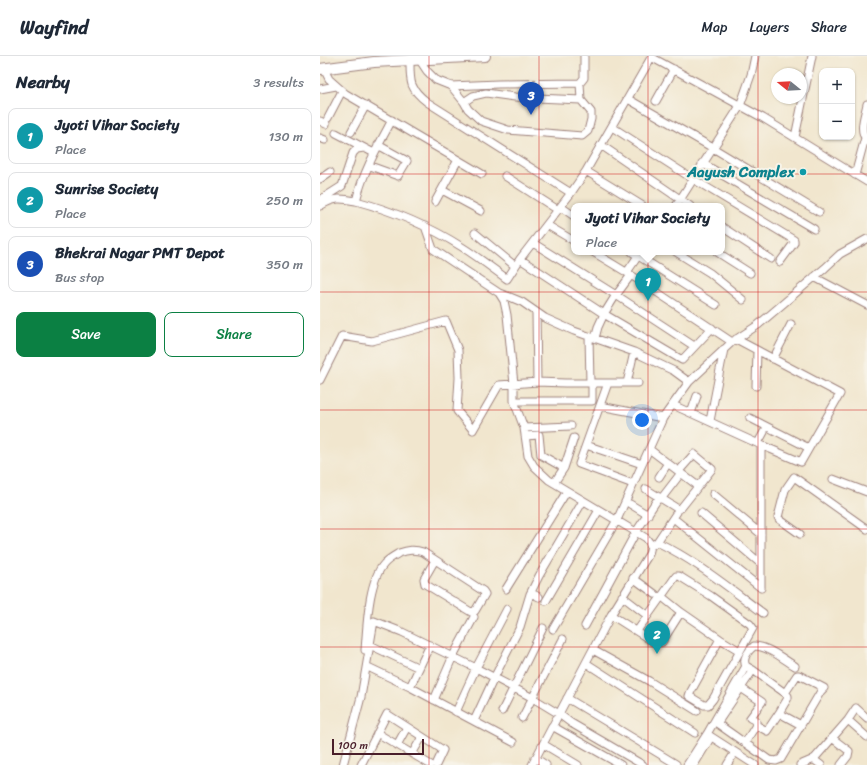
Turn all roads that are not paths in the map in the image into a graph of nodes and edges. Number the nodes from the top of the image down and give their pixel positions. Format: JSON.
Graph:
{"nodes":[{"id":1,"x":485,"y":56,"type":"edge"},
{"id":2,"x":584,"y":56,"type":"edge"},
{"id":3,"x":756,"y":56,"type":"edge"},
{"id":4,"x":812,"y":56,"type":"edge"},
{"id":5,"x":652,"y":57,"type":"edge"},
{"id":6,"x":415,"y":58,"type":"edge"},
{"id":7,"x":375,"y":59,"type":"edge"},
{"id":8,"x":322,"y":69,"type":"edge"},
{"id":9,"x":674,"y":69,"type":"junction"},
{"id":10,"x":580,"y":83,"type":"junction"},
{"id":11,"x":451,"y":86,"type":"junction"},
{"id":12,"x":339,"y":88,"type":"junction"},
{"id":13,"x":320,"y":89,"type":"edge"},
{"id":14,"x":628,"y":99,"type":"junction"},
{"id":15,"x":581,"y":100,"type":"junction"},
{"id":16,"x":656,"y":101,"type":"dead end"},
{"id":17,"x":464,"y":102,"type":"junction"},
{"id":18,"x":867,"y":104,"type":"edge"},
{"id":19,"x":366,"y":105,"type":"junction"},
{"id":20,"x":740,"y":106,"type":"junction"},
{"id":21,"x":392,"y":120,"type":"junction"},
{"id":22,"x":325,"y":121,"type":"edge"},
{"id":23,"x":612,"y":127,"type":"junction"},
{"id":24,"x":351,"y":132,"type":"dead end"},
{"id":25,"x":336,"y":133,"type":"dead end"},
{"id":26,"x":795,"y":137,"type":"junction"},
{"id":27,"x":866,"y":139,"type":"edge"},
{"id":28,"x":378,"y":145,"type":"junction"},
{"id":29,"x":601,"y":145,"type":"junction"},
{"id":30,"x":364,"y":148,"type":"junction"},
{"id":31,"x":713,"y":148,"type":"junction"},
{"id":32,"x":374,"y":153,"type":"junction"},
{"id":33,"x":458,"y":160,"type":"junction"},
{"id":34,"x":702,"y":163,"type":"junction"},
{"id":35,"x":373,"y":167,"type":"dead end"},
{"id":36,"x":586,"y":171,"type":"junction"},
{"id":37,"x":330,"y":172,"type":"dead end"},
{"id":38,"x":482,"y":174,"type":"dead end"},
{"id":39,"x":855,"y":175,"type":"junction"},
{"id":40,"x":505,"y":176,"type":"dead end"},
{"id":41,"x":320,"y":179,"type":"edge"},
{"id":42,"x":693,"y":179,"type":"junction"},
{"id":43,"x":867,"y":182,"type":"edge"},
{"id":44,"x":442,"y":190,"type":"junction"},
{"id":45,"x":571,"y":193,"type":"junction"},
{"id":46,"x":680,"y":199,"type":"junction"},
{"id":47,"x":320,"y":200,"type":"edge"},
{"id":48,"x":356,"y":201,"type":"junction"},
{"id":49,"x":435,"y":202,"type":"dead end"},
{"id":50,"x":638,"y":203,"type":"edge"},
{"id":51,"x":678,"y":203,"type":"edge"},
{"id":52,"x":686,"y":203,"type":"edge"},
{"id":53,"x":320,"y":206,"type":"edge"},
{"id":54,"x":559,"y":209,"type":"junction"},
{"id":55,"x":481,"y":211,"type":"dead end"},
{"id":56,"x":819,"y":212,"type":"dead end"},
{"id":57,"x":571,"y":215,"type":"edge"},
{"id":58,"x":547,"y":225,"type":"junction"},
{"id":59,"x":425,"y":226,"type":"junction"},
{"id":60,"x":725,"y":229,"type":"edge"},
{"id":61,"x":814,"y":229,"type":"dead end"},
{"id":62,"x":475,"y":233,"type":"dead end"},
{"id":63,"x":571,"y":239,"type":"edge"},
{"id":64,"x":865,"y":241,"type":"edge"},
{"id":65,"x":533,"y":243,"type":"junction"},
{"id":66,"x":598,"y":255,"type":"edge"},
{"id":67,"x":635,"y":255,"type":"edge"},
{"id":68,"x":637,"y":255,"type":"edge"},
{"id":69,"x":681,"y":255,"type":"edge"},
{"id":70,"x":722,"y":255,"type":"edge"},
{"id":71,"x":520,"y":259,"type":"junction"},
{"id":72,"x":771,"y":260,"type":"dead end"},
{"id":73,"x":780,"y":262,"type":"dead end"},
{"id":74,"x":516,"y":266,"type":"junction"},
{"id":75,"x":629,"y":273,"type":"junction"},
{"id":76,"x":750,"y":273,"type":"dead end"},
{"id":77,"x":814,"y":277,"type":"junction"},
{"id":78,"x":498,"y":293,"type":"junction"},
{"id":79,"x":616,"y":295,"type":"junction"},
{"id":80,"x":743,"y":300,"type":"dead end"},
{"id":81,"x":716,"y":305,"type":"dead end"},
{"id":82,"x":867,"y":305,"type":"edge"},
{"id":83,"x":536,"y":313,"type":"junction"},
{"id":84,"x":604,"y":314,"type":"junction"},
{"id":85,"x":791,"y":324,"type":"dead end"},
{"id":86,"x":712,"y":328,"type":"junction"},
{"id":87,"x":592,"y":337,"type":"junction"},
{"id":88,"x":734,"y":340,"type":"junction"},
{"id":89,"x":694,"y":346,"type":"junction"},
{"id":90,"x":724,"y":349,"type":"junction"},
{"id":91,"x":757,"y":351,"type":"junction"},
{"id":92,"x":634,"y":352,"type":"junction"},
{"id":93,"x":773,"y":359,"type":"junction"},
{"id":94,"x":320,"y":380,"type":"edge"},
{"id":95,"x":537,"y":382,"type":"junction"},
{"id":96,"x":689,"y":382,"type":"junction"},
{"id":97,"x":591,"y":383,"type":"junction"},
{"id":98,"x":608,"y":383,"type":"junction"},
{"id":99,"x":626,"y":383,"type":"junction"},
{"id":100,"x":638,"y":383,"type":"dead end"},
{"id":101,"x":514,"y":384,"type":"junction"},
{"id":102,"x":756,"y":386,"type":"dead end"},
{"id":103,"x":697,"y":396,"type":"dead end"},
{"id":104,"x":514,"y":401,"type":"junction"},
{"id":105,"x":673,"y":405,"type":"junction"},
{"id":106,"x":600,"y":406,"type":"junction"},
{"id":107,"x":691,"y":413,"type":"junction"},
{"id":108,"x":663,"y":418,"type":"junction"},
{"id":109,"x":750,"y":418,"type":"dead end"},
{"id":110,"x":710,"y":421,"type":"junction"},
{"id":111,"x":571,"y":426,"type":"dead end"},
{"id":112,"x":524,"y":428,"type":"junction"},
{"id":113,"x":764,"y":432,"type":"dead end"},
{"id":114,"x":525,"y":436,"type":"junction"},
{"id":115,"x":574,"y":438,"type":"dead end"},
{"id":116,"x":760,"y":444,"type":"junction"},
{"id":117,"x":586,"y":445,"type":"junction"},
{"id":118,"x":809,"y":448,"type":"junction"},
{"id":119,"x":649,"y":449,"type":"junction"},
{"id":120,"x":668,"y":463,"type":"junction"},
{"id":121,"x":642,"y":464,"type":"junction"},
{"id":122,"x":564,"y":468,"type":"junction"},
{"id":123,"x":680,"y":472,"type":"junction"},
{"id":124,"x":659,"y":477,"type":"dead end"},
{"id":125,"x":833,"y":480,"type":"dead end"},
{"id":126,"x":554,"y":483,"type":"junction"},
{"id":127,"x":633,"y":484,"type":"junction"},
{"id":128,"x":698,"y":486,"type":"junction"},
{"id":129,"x":646,"y":489,"type":"dead end"},
{"id":130,"x":567,"y":491,"type":"junction"},
{"id":131,"x":867,"y":492,"type":"edge"},
{"id":132,"x":713,"y":494,"type":"dead end"},
{"id":133,"x":660,"y":498,"type":"junction"},
{"id":134,"x":583,"y":501,"type":"junction"},
{"id":135,"x":630,"y":504,"type":"dead end"},
{"id":136,"x":599,"y":510,"type":"junction"},
{"id":137,"x":677,"y":512,"type":"dead end"},
{"id":138,"x":701,"y":513,"type":"dead end"},
{"id":139,"x":648,"y":515,"type":"junction"},
{"id":140,"x":617,"y":520,"type":"junction"},
{"id":141,"x":677,"y":521,"type":"dead end"},
{"id":142,"x":867,"y":529,"type":"edge"},
{"id":143,"x":636,"y":532,"type":"junction"},
{"id":144,"x":761,"y":534,"type":"junction"},
{"id":145,"x":800,"y":534,"type":"dead end"},
{"id":146,"x":654,"y":544,"type":"junction"},
{"id":147,"x":435,"y":560,"type":"junction"},
{"id":148,"x":760,"y":563,"type":"junction"},
{"id":149,"x":633,"y":578,"type":"junction"},
{"id":150,"x":506,"y":588,"type":"dead end"},
{"id":151,"x":531,"y":593,"type":"junction"},
{"id":152,"x":658,"y":595,"type":"junction"},
{"id":153,"x":622,"y":596,"type":"junction"},
{"id":154,"x":539,"y":597,"type":"dead end"},
{"id":155,"x":546,"y":601,"type":"dead end"},
{"id":156,"x":507,"y":609,"type":"dead end"},
{"id":157,"x":681,"y":612,"type":"junction"},
{"id":158,"x":644,"y":613,"type":"dead end"},
{"id":159,"x":763,"y":613,"type":"dead end"},
{"id":160,"x":611,"y":615,"type":"junction"},
{"id":161,"x":474,"y":618,"type":"dead end"},
{"id":162,"x":585,"y":626,"type":"dead end"},
{"id":163,"x":544,"y":628,"type":"dead end"},
{"id":164,"x":553,"y":629,"type":"dead end"},
{"id":165,"x":637,"y":632,"type":"junction"},
{"id":166,"x":563,"y":639,"type":"dead end"},
{"id":167,"x":720,"y":639,"type":"junction"},
{"id":168,"x":370,"y":645,"type":"junction"},
{"id":169,"x":430,"y":645,"type":"junction"},
{"id":170,"x":593,"y":650,"type":"junction"},
{"id":171,"x":740,"y":652,"type":"junction"},
{"id":172,"x":453,"y":656,"type":"junction"},
{"id":173,"x":586,"y":663,"type":"junction"},
{"id":174,"x":746,"y":666,"type":"junction"},
{"id":175,"x":795,"y":666,"type":"dead end"},
{"id":176,"x":368,"y":667,"type":"junction"},
{"id":177,"x":419,"y":668,"type":"junction"},
{"id":178,"x":476,"y":668,"type":"junction"},
{"id":179,"x":753,"y":670,"type":"junction"},
{"id":180,"x":494,"y":678,"type":"junction"},
{"id":181,"x":410,"y":687,"type":"junction"},
{"id":182,"x":363,"y":688,"type":"junction"},
{"id":183,"x":514,"y":688,"type":"junction"},
{"id":184,"x":741,"y":688,"type":"junction"},
{"id":185,"x":785,"y":694,"type":"junction"},
{"id":186,"x":531,"y":697,"type":"junction"},
{"id":187,"x":567,"y":698,"type":"junction"},
{"id":188,"x":434,"y":700,"type":"junction"},
{"id":189,"x":502,"y":711,"type":"dead end"},
{"id":190,"x":697,"y":711,"type":"dead end"},
{"id":191,"x":456,"y":712,"type":"junction"},
{"id":192,"x":779,"y":713,"type":"junction"},
{"id":193,"x":559,"y":714,"type":"junction"},
{"id":194,"x":522,"y":718,"type":"dead end"},
{"id":195,"x":867,"y":718,"type":"edge"},
{"id":196,"x":848,"y":720,"type":"junction"},
{"id":197,"x":474,"y":721,"type":"junction"},
{"id":198,"x":756,"y":725,"type":"junction"},
{"id":199,"x":801,"y":725,"type":"junction"},
{"id":200,"x":552,"y":726,"type":"junction"},
{"id":201,"x":407,"y":727,"type":"junction"},
{"id":202,"x":377,"y":733,"type":"junction"},
{"id":203,"x":695,"y":733,"type":"dead end"},
{"id":204,"x":709,"y":735,"type":"junction"},
{"id":205,"x":867,"y":736,"type":"edge"},
{"id":206,"x":422,"y":737,"type":"junction"},
{"id":207,"x":832,"y":738,"type":"junction"},
{"id":208,"x":513,"y":742,"type":"dead end"},
{"id":209,"x":745,"y":743,"type":"junction"},
{"id":210,"x":543,"y":744,"type":"junction"},
{"id":211,"x":397,"y":745,"type":"junction"},
{"id":212,"x":735,"y":752,"type":"junction"},
{"id":213,"x":412,"y":754,"type":"junction"},
{"id":214,"x":813,"y":759,"type":"junction"},
{"id":215,"x":533,"y":762,"type":"edge"},
{"id":216,"x":746,"y":763,"type":"edge"},
{"id":217,"x":676,"y":764,"type":"edge"},
{"id":218,"x":343,"y":765,"type":"edge"},
{"id":219,"x":361,"y":765,"type":"edge"},
{"id":220,"x":431,"y":765,"type":"edge"},
{"id":221,"x":436,"y":765,"type":"edge"},
{"id":222,"x":546,"y":765,"type":"edge"},
{"id":223,"x":578,"y":765,"type":"edge"},
{"id":224,"x":622,"y":765,"type":"edge"},
{"id":225,"x":643,"y":765,"type":"edge"},
{"id":226,"x":687,"y":765,"type":"edge"},
{"id":227,"x":694,"y":765,"type":"edge"},
{"id":228,"x":727,"y":765,"type":"edge"},
{"id":229,"x":755,"y":765,"type":"edge"},
{"id":230,"x":800,"y":765,"type":"edge"},
{"id":231,"x":821,"y":765,"type":"edge"},
{"id":232,"x":841,"y":765,"type":"edge"}],
"edges":[{"from":1,"to":6,"type":"highway"},
{"from":2,"to":10,"type":"street"},
{"from":3,"to":20,"type":"street"},
{"from":4,"to":26,"type":"street"},
{"from":5,"to":9,"type":"street"},
{"from":5,"to":14,"type":"street"},
{"from":6,"to":7,"type":"highway"},
{"from":6,"to":11,"type":"street"},
{"from":6,"to":45,"type":"street"},
{"from":7,"to":8,"type":"highway"},
{"from":8,"to":12,"type":"street"},
{"from":9,"to":16,"type":"street"},
{"from":9,"to":20,"type":"street"},
{"from":10,"to":11,"type":"street"},
{"from":10,"to":15,"type":"street"},
{"from":11,"to":17,"type":"street"},
{"from":12,"to":13,"type":"street"},
{"from":12,"to":19,"type":"street"},
{"from":12,"to":22,"type":"street"},
{"from":14,"to":23,"type":"street"},
{"from":14,"to":31,"type":"street"},
{"from":15,"to":17,"type":"street"},
{"from":15,"to":17,"type":"street"},
{"from":18,"to":27,"type":"street"},
{"from":19,"to":21,"type":"street"},
{"from":19,"to":24,"type":"street"},
{"from":20,"to":26,"type":"street"},
{"from":20,"to":31,"type":"street"},
{"from":21,"to":28,"type":"street"},
{"from":21,"to":33,"type":"street"},
{"from":23,"to":29,"type":"street"},
{"from":23,"to":42,"type":"street"},
{"from":25,"to":30,"type":"street"},
{"from":26,"to":39,"type":"street"},
{"from":27,"to":39,"type":"street"},
{"from":28,"to":32,"type":"street"},
{"from":28,"to":35,"type":"street"},
{"from":29,"to":36,"type":"street"},
{"from":29,"to":46,"type":"street"},
{"from":30,"to":32,"type":"street"},
{"from":30,"to":47,"type":"street"},
{"from":31,"to":34,"type":"street"},
{"from":31,"to":56,"type":"street"},
{"from":32,"to":48,"type":"street"},
{"from":33,"to":38,"type":"street"},
{"from":33,"to":44,"type":"street"},
{"from":34,"to":42,"type":"street"},
{"from":34,"to":61,"type":"street"},
{"from":36,"to":45,"type":"street"},
{"from":36,"to":50,"type":"street"},
{"from":37,"to":41,"type":"street"},
{"from":39,"to":43,"type":"street"},
{"from":40,"to":54,"type":"street"},
{"from":42,"to":46,"type":"street"},
{"from":42,"to":73,"type":"street"},
{"from":44,"to":49,"type":"street"},
{"from":44,"to":55,"type":"street"},
{"from":45,"to":54,"type":"street"},
{"from":46,"to":51,"type":"street"},
{"from":46,"to":52,"type":"street"},
{"from":48,"to":53,"type":"street"},
{"from":48,"to":59,"type":"street"},
{"from":54,"to":57,"type":"street"},
{"from":54,"to":58,"type":"street"},
{"from":58,"to":63,"type":"street"},
{"from":58,"to":65,"type":"street"},
{"from":59,"to":74,"type":"street"},
{"from":59,"to":78,"type":"street"},
{"from":60,"to":72,"type":"street"},
{"from":62,"to":74,"type":"street"},
{"from":64,"to":77,"type":"street"},
{"from":65,"to":71,"type":"street"},
{"from":65,"to":79,"type":"street"},
{"from":66,"to":75,"type":"street"},
{"from":67,"to":75,"type":"street"},
{"from":68,"to":81,"type":"street"},
{"from":69,"to":80,"type":"street"},
{"from":70,"to":76,"type":"street"},
{"from":71,"to":74,"type":"street"},
{"from":71,"to":84,"type":"street"},
{"from":75,"to":79,"type":"street"},
{"from":75,"to":86,"type":"street"},
{"from":77,"to":82,"type":"street"},
{"from":77,"to":88,"type":"street"},
{"from":78,"to":83,"type":"street"},
{"from":78,"to":101,"type":"street"},
{"from":79,"to":84,"type":"street"},
{"from":79,"to":89,"type":"street"},
{"from":83,"to":87,"type":"street"},
{"from":83,"to":95,"type":"street"},
{"from":84,"to":87,"type":"street"},
{"from":84,"to":89,"type":"street"},
{"from":85,"to":93,"type":"street"},
{"from":86,"to":88,"type":"street"},
{"from":86,"to":89,"type":"street"},
{"from":87,"to":92,"type":"street"},
{"from":87,"to":97,"type":"street"},
{"from":88,"to":90,"type":"street"},
{"from":88,"to":91,"type":"street"},
{"from":90,"to":96,"type":"street"},
{"from":90,"to":110,"type":"street"},
{"from":91,"to":93,"type":"street"},
{"from":91,"to":102,"type":"street"},
{"from":92,"to":96,"type":"street"},
{"from":92,"to":99,"type":"street"},
{"from":93,"to":118,"type":"street"},
{"from":94,"to":101,"type":"street"},
{"from":95,"to":97,"type":"street"},
{"from":95,"to":101,"type":"street"},
{"from":96,"to":105,"type":"street"},
{"from":97,"to":98,"type":"street"},
{"from":97,"to":104,"type":"street"},
{"from":98,"to":99,"type":"street"},
{"from":98,"to":106,"type":"street"},
{"from":99,"to":100,"type":"street"},
{"from":101,"to":104,"type":"street"},
{"from":103,"to":107,"type":"street"},
{"from":104,"to":112,"type":"street"},
{"from":105,"to":107,"type":"street"},
{"from":105,"to":108,"type":"street"},
{"from":106,"to":108,"type":"street"},
{"from":106,"to":117,"type":"street"},
{"from":107,"to":110,"type":"street"},
{"from":108,"to":119,"type":"street"},
{"from":109,"to":118,"type":"street"},
{"from":110,"to":116,"type":"street"},
{"from":111,"to":112,"type":"street"},
{"from":112,"to":114,"type":"street"},
{"from":113,"to":116,"type":"street"},
{"from":114,"to":122,"type":"street"},
{"from":114,"to":126,"type":"street"},
{"from":115,"to":122,"type":"street"},
{"from":116,"to":118,"type":"street"},
{"from":116,"to":144,"type":"street"},
{"from":117,"to":121,"type":"street"},
{"from":117,"to":127,"type":"street"},
{"from":119,"to":120,"type":"street"},
{"from":119,"to":121,"type":"street"},
{"from":120,"to":123,"type":"street"},
{"from":120,"to":124,"type":"street"},
{"from":121,"to":127,"type":"street"},
{"from":122,"to":126,"type":"street"},
{"from":123,"to":128,"type":"street"},
{"from":123,"to":128,"type":"street"},
{"from":123,"to":133,"type":"street"},
{"from":125,"to":131,"type":"street"},
{"from":126,"to":130,"type":"street"},
{"from":127,"to":140,"type":"street"},
{"from":128,"to":133,"type":"street"},
{"from":129,"to":133,"type":"street"},
{"from":130,"to":134,"type":"street"},
{"from":130,"to":150,"type":"street"},
{"from":132,"to":144,"type":"street"},
{"from":133,"to":139,"type":"street"},
{"from":134,"to":136,"type":"street"},
{"from":134,"to":151,"type":"street"},
{"from":135,"to":139,"type":"street"},
{"from":136,"to":140,"type":"street"},
{"from":136,"to":155,"type":"street"},
{"from":137,"to":146,"type":"street"},
{"from":138,"to":148,"type":"street"},
{"from":139,"to":143,"type":"street"},
{"from":140,"to":143,"type":"street"},
{"from":140,"to":164,"type":"street"},
{"from":141,"to":148,"type":"street"},
{"from":142,"to":145,"type":"street"},
{"from":143,"to":146,"type":"street"},
{"from":143,"to":162,"type":"street"},
{"from":144,"to":148,"type":"street"},
{"from":146,"to":149,"type":"street"},
{"from":146,"to":159,"type":"street"},
{"from":147,"to":147,"type":"street"},
{"from":147,"to":182,"type":"street"},
{"from":149,"to":152,"type":"street"},
{"from":149,"to":153,"type":"street"},
{"from":151,"to":154,"type":"street"},
{"from":151,"to":180,"type":"street"},
{"from":152,"to":157,"type":"street"},
{"from":152,"to":165,"type":"street"},
{"from":152,"to":171,"type":"street"},
{"from":153,"to":158,"type":"street"},
{"from":153,"to":160,"type":"street"},
{"from":156,"to":178,"type":"street"},
{"from":157,"to":165,"type":"street"},
{"from":157,"to":167,"type":"street"},
{"from":160,"to":165,"type":"street"},
{"from":160,"to":170,"type":"street"},
{"from":161,"to":172,"type":"street"},
{"from":163,"to":183,"type":"street"},
{"from":166,"to":186,"type":"street"},
{"from":167,"to":171,"type":"street"},
{"from":167,"to":171,"type":"street"},
{"from":168,"to":169,"type":"street"},
{"from":168,"to":176,"type":"street"},
{"from":168,"to":177,"type":"street"},
{"from":169,"to":172,"type":"street"},
{"from":169,"to":177,"type":"street"},
{"from":170,"to":173,"type":"street"},
{"from":170,"to":190,"type":"street"},
{"from":172,"to":178,"type":"street"},
{"from":172,"to":188,"type":"street"},
{"from":173,"to":187,"type":"street"},
{"from":173,"to":203,"type":"street"},
{"from":174,"to":175,"type":"street"},
{"from":174,"to":179,"type":"street"},
{"from":174,"to":204,"type":"street"},
{"from":176,"to":181,"type":"street"},
{"from":176,"to":182,"type":"street"},
{"from":177,"to":181,"type":"street"},
{"from":178,"to":180,"type":"street"},
{"from":178,"to":191,"type":"street"},
{"from":179,"to":184,"type":"street"},
{"from":179,"to":185,"type":"street"},
{"from":180,"to":183,"type":"street"},
{"from":180,"to":197,"type":"street"},
{"from":181,"to":188,"type":"street"},
{"from":182,"to":218,"type":"street"},
{"from":183,"to":186,"type":"street"},
{"from":183,"to":189,"type":"street"},
{"from":184,"to":198,"type":"street"},
{"from":184,"to":209,"type":"street"},
{"from":185,"to":192,"type":"street"},
{"from":185,"to":199,"type":"street"},
{"from":186,"to":193,"type":"street"},
{"from":186,"to":194,"type":"street"},
{"from":187,"to":193,"type":"street"},
{"from":187,"to":217,"type":"street"},
{"from":188,"to":191,"type":"street"},
{"from":191,"to":197,"type":"street"},
{"from":192,"to":198,"type":"street"},
{"from":192,"to":199,"type":"street"},
{"from":193,"to":200,"type":"street"},
{"from":193,"to":225,"type":"street"},
{"from":195,"to":196,"type":"street"},
{"from":196,"to":205,"type":"street"},
{"from":196,"to":207,"type":"street"},
{"from":197,"to":208,"type":"street"},
{"from":198,"to":209,"type":"street"},
{"from":199,"to":209,"type":"street"},
{"from":200,"to":210,"type":"street"},
{"from":200,"to":224,"type":"street"},
{"from":201,"to":202,"type":"street"},
{"from":201,"to":206,"type":"street"},
{"from":201,"to":211,"type":"street"},
{"from":202,"to":211,"type":"street"},
{"from":202,"to":219,"type":"street"},
{"from":204,"to":212,"type":"street"},
{"from":204,"to":226,"type":"street"},
{"from":204,"to":227,"type":"street"},
{"from":206,"to":213,"type":"street"},
{"from":206,"to":221,"type":"street"},
{"from":207,"to":214,"type":"street"},
{"from":207,"to":232,"type":"street"},
{"from":210,"to":215,"type":"street"},
{"from":210,"to":223,"type":"street"},
{"from":211,"to":213,"type":"street"},
{"from":212,"to":216,"type":"street"},
{"from":212,"to":228,"type":"street"},
{"from":213,"to":220,"type":"street"},
{"from":214,"to":230,"type":"street"},
{"from":214,"to":231,"type":"street"},
{"from":215,"to":222,"type":"street"},
{"from":216,"to":229,"type":"street"}]}
